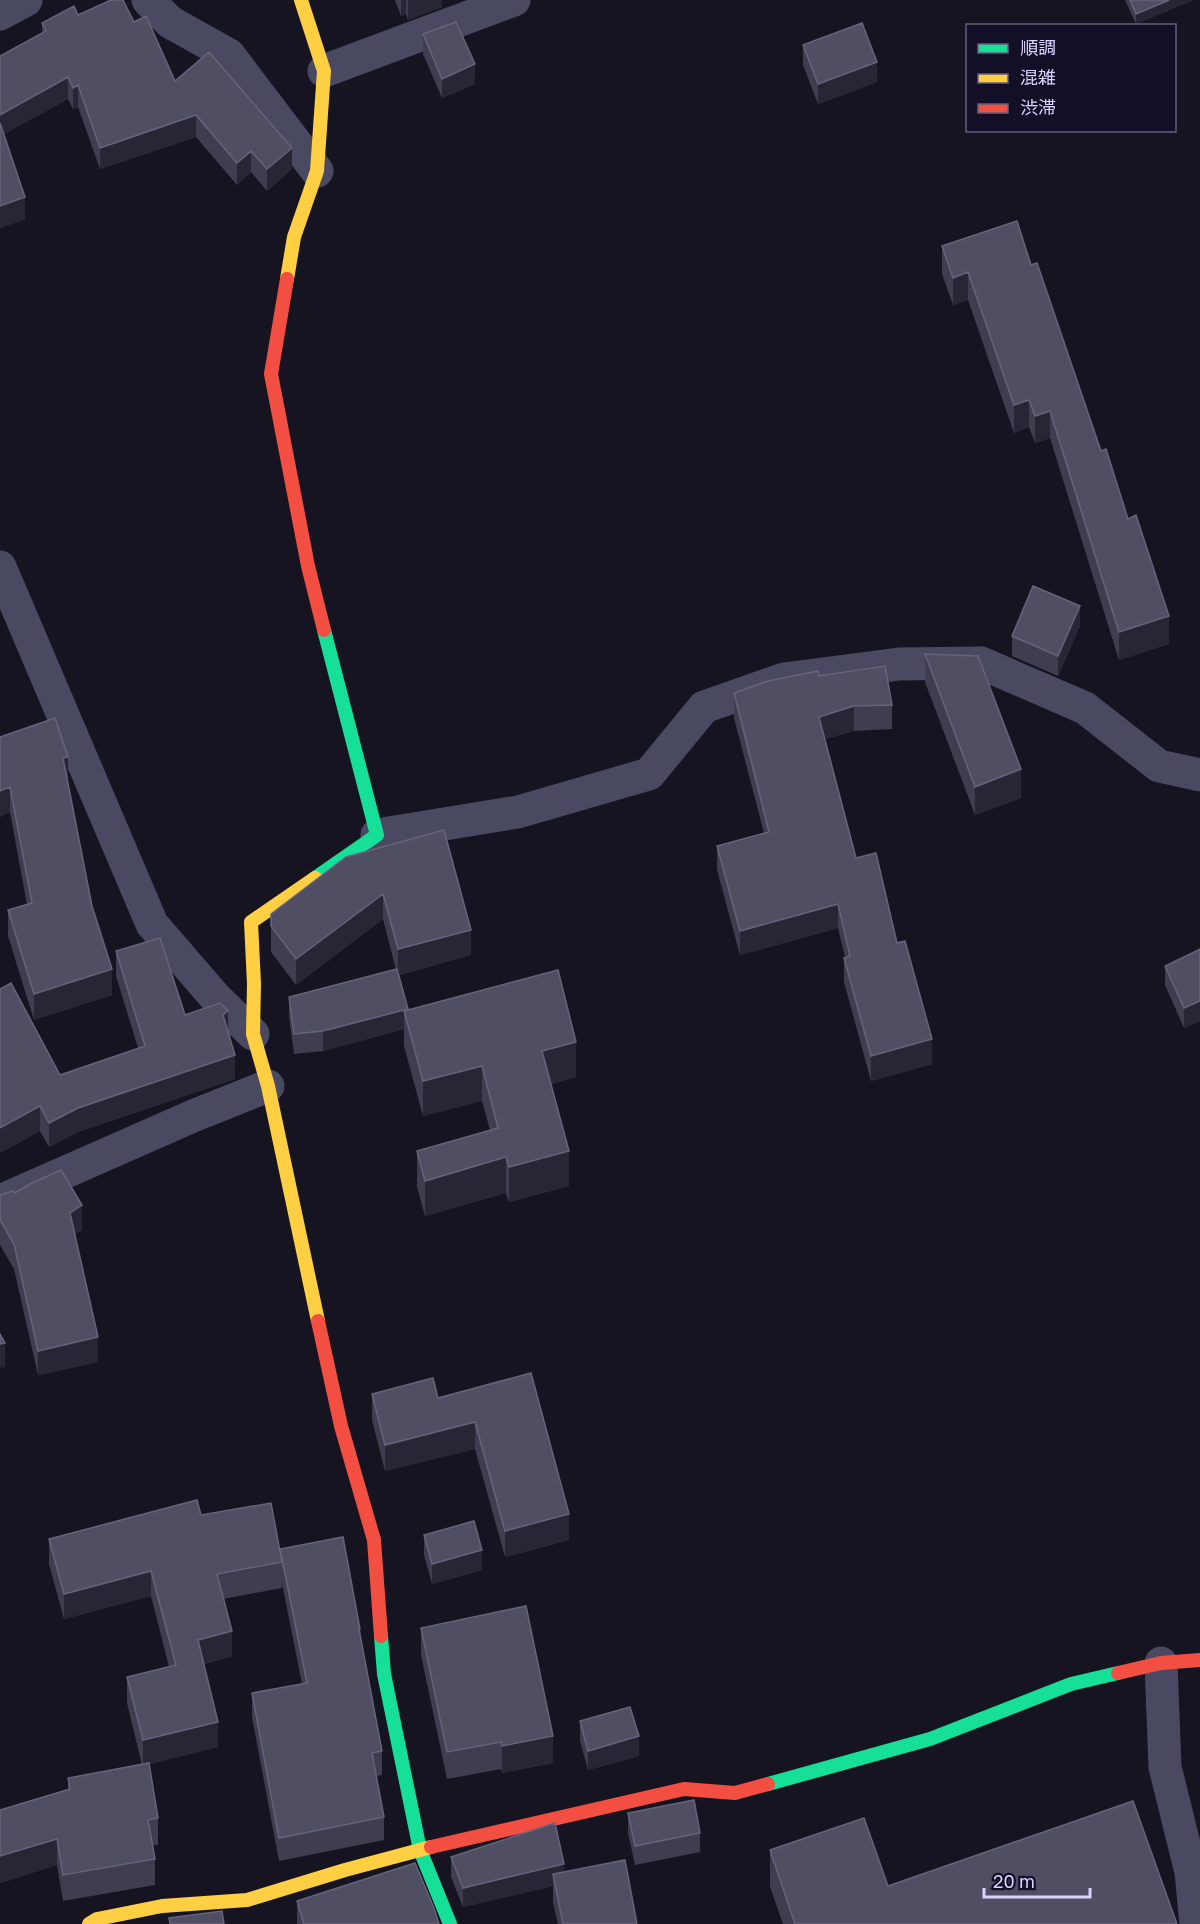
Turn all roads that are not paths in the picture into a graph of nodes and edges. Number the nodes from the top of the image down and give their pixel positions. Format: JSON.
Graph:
{"nodes":[{"id":1,"x":26,"y":0,"type":"edge"},
{"id":2,"x":148,"y":0,"type":"edge"},
{"id":3,"x":301,"y":0,"type":"edge"},
{"id":4,"x":514,"y":0,"type":"edge"},
{"id":5,"x":0,"y":14,"type":"edge"},
{"id":6,"x":324,"y":71,"type":"junction"},
{"id":7,"x":317,"y":171,"type":"junction"},
{"id":8,"x":0,"y":567,"type":"edge"},
{"id":9,"x":1200,"y":775,"type":"edge"},
{"id":10,"x":378,"y":835,"type":"junction"},
{"id":11,"x":253,"y":1034,"type":"junction"},
{"id":12,"x":268,"y":1086,"type":"junction"},
{"id":13,"x":0,"y":1201,"type":"edge"},
{"id":14,"x":1200,"y":1660,"type":"edge"},
{"id":15,"x":1161,"y":1663,"type":"junction"},
{"id":16,"x":420,"y":1850,"type":"junction"},
{"id":17,"x":89,"y":1924,"type":"edge"},
{"id":18,"x":450,"y":1924,"type":"edge"},
{"id":19,"x":1196,"y":1924,"type":"edge"}],
"edges":[{"from":1,"to":5,"type":"street"},
{"from":2,"to":7,"type":"street"},
{"from":3,"to":6,"type":"street"},
{"from":4,"to":6,"type":"street"},
{"from":6,"to":7,"type":"street"},
{"from":7,"to":10,"type":"street"},
{"from":8,"to":11,"type":"street"},
{"from":9,"to":10,"type":"street"},
{"from":10,"to":11,"type":"street"},
{"from":11,"to":12,"type":"street"},
{"from":12,"to":13,"type":"street"},
{"from":12,"to":16,"type":"street"},
{"from":14,"to":15,"type":"street"},
{"from":15,"to":16,"type":"street"},
{"from":15,"to":19,"type":"street"},
{"from":16,"to":17,"type":"street"},
{"from":16,"to":18,"type":"street"}]}
